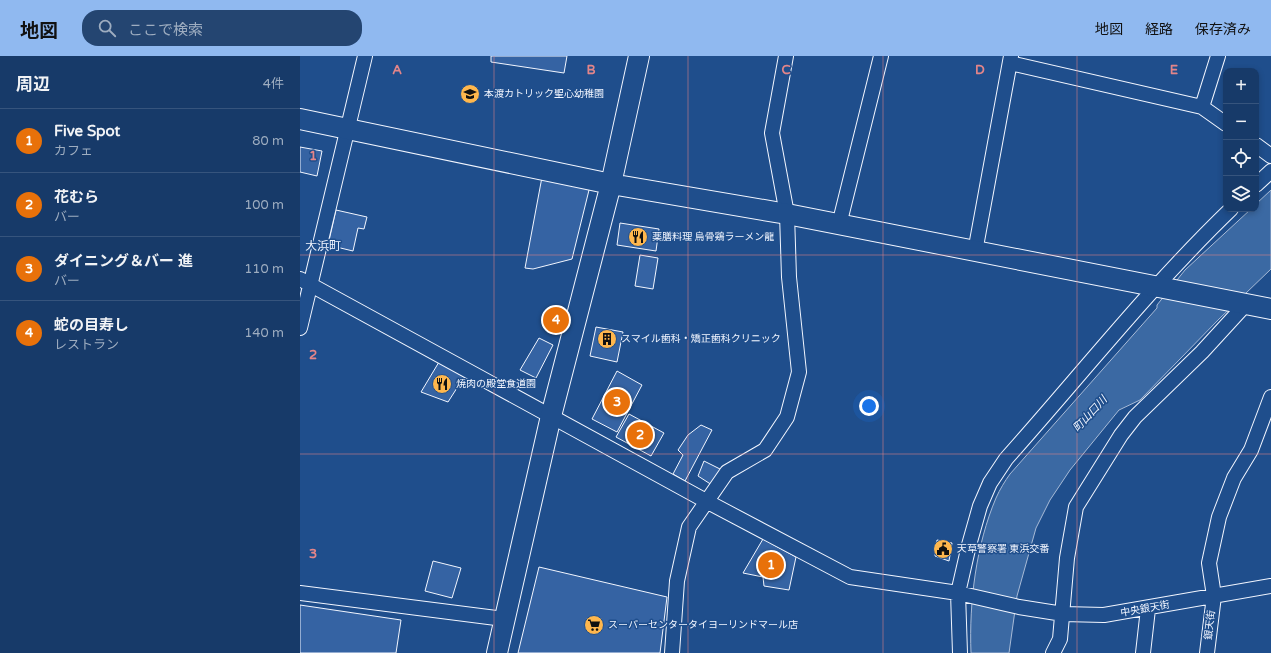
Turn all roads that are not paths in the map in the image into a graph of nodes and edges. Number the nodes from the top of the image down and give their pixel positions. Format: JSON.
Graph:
{"nodes":[{"id":1,"x":365,"y":56,"type":"edge"},
{"id":2,"x":639,"y":56,"type":"edge"},
{"id":3,"x":786,"y":56,"type":"edge"},
{"id":4,"x":881,"y":56,"type":"edge"},
{"id":5,"x":1218,"y":56,"type":"edge"},
{"id":6,"x":1011,"y":59,"type":"edge"},
{"id":7,"x":1202,"y":107,"type":"junction"},
{"id":8,"x":300,"y":119,"type":"edge"},
{"id":9,"x":1223,"y":122,"type":"edge"},
{"id":10,"x":348,"y":129,"type":"junction"},
{"id":11,"x":1259,"y":147,"type":"edge"},
{"id":12,"x":1271,"y":156,"type":"edge"},
{"id":13,"x":1271,"y":171,"type":"edge"},
{"id":14,"x":1259,"y":182,"type":"edge"},
{"id":15,"x":610,"y":184,"type":"junction"},
{"id":16,"x":1228,"y":212,"type":"edge"},
{"id":17,"x":787,"y":214,"type":"junction"},
{"id":18,"x":839,"y":225,"type":"junction"},
{"id":19,"x":975,"y":252,"type":"junction"},
{"id":20,"x":305,"y":281,"type":"edge"},
{"id":21,"x":1160,"y":286,"type":"junction"},
{"id":22,"x":1243,"y":303,"type":"junction"},
{"id":23,"x":1271,"y":309,"type":"edge"},
{"id":24,"x":300,"y":328,"type":"edge"},
{"id":25,"x":1271,"y":397,"type":"edge"},
{"id":26,"x":551,"y":416,"type":"junction"},
{"id":27,"x":706,"y":501,"type":"junction"},
{"id":28,"x":1271,"y":586,"type":"edge"},
{"id":29,"x":300,"y":593,"type":"edge"},
{"id":30,"x":962,"y":594,"type":"junction"},
{"id":31,"x":1214,"y":596,"type":"junction"},
{"id":32,"x":1148,"y":609,"type":"junction"},
{"id":33,"x":1063,"y":614,"type":"junction"},
{"id":34,"x":504,"y":619,"type":"junction"},
{"id":35,"x":497,"y":653,"type":"edge"},
{"id":36,"x":672,"y":653,"type":"edge"},
{"id":37,"x":960,"y":653,"type":"edge"},
{"id":38,"x":1053,"y":653,"type":"edge"},
{"id":39,"x":1142,"y":653,"type":"edge"},
{"id":40,"x":1207,"y":653,"type":"edge"}],
"edges":[{"from":1,"to":10,"type":"street"},
{"from":2,"to":15,"type":"street"},
{"from":3,"to":17,"type":"street"},
{"from":4,"to":18,"type":"street"},
{"from":5,"to":7,"type":"street"},
{"from":6,"to":7,"type":"street"},
{"from":6,"to":19,"type":"street"},
{"from":7,"to":9,"type":"street"},
{"from":8,"to":10,"type":"street"},
{"from":10,"to":15,"type":"street"},
{"from":10,"to":20,"type":"street"},
{"from":11,"to":12,"type":"street"},
{"from":13,"to":14,"type":"street"},
{"from":15,"to":17,"type":"street"},
{"from":15,"to":26,"type":"street"},
{"from":16,"to":21,"type":"street"},
{"from":17,"to":18,"type":"street"},
{"from":17,"to":27,"type":"street"},
{"from":18,"to":19,"type":"street"},
{"from":19,"to":21,"type":"street"},
{"from":20,"to":24,"type":"street"},
{"from":20,"to":26,"type":"street","name":"中央銀天街"},
{"from":21,"to":22,"type":"street"},
{"from":21,"to":30,"type":"street"},
{"from":22,"to":23,"type":"street"},
{"from":22,"to":33,"type":"street"},
{"from":25,"to":31,"type":"street","name":"銀天街"},
{"from":26,"to":27,"type":"street","name":"中央銀天街"},
{"from":26,"to":34,"type":"street"},
{"from":27,"to":30,"type":"street","name":"中央銀天街"},
{"from":27,"to":36,"type":"street"},
{"from":28,"to":31,"type":"street","name":"中央銀天街"},
{"from":29,"to":34,"type":"street"},
{"from":30,"to":33,"type":"street","name":"中央銀天街"},
{"from":30,"to":37,"type":"street"},
{"from":31,"to":32,"type":"street","name":"中央銀天街"},
{"from":31,"to":40,"type":"street","name":"銀天街"},
{"from":32,"to":33,"type":"street","name":"中央銀天街"},
{"from":32,"to":39,"type":"street"},
{"from":33,"to":38,"type":"street"},
{"from":34,"to":35,"type":"street"}]}
